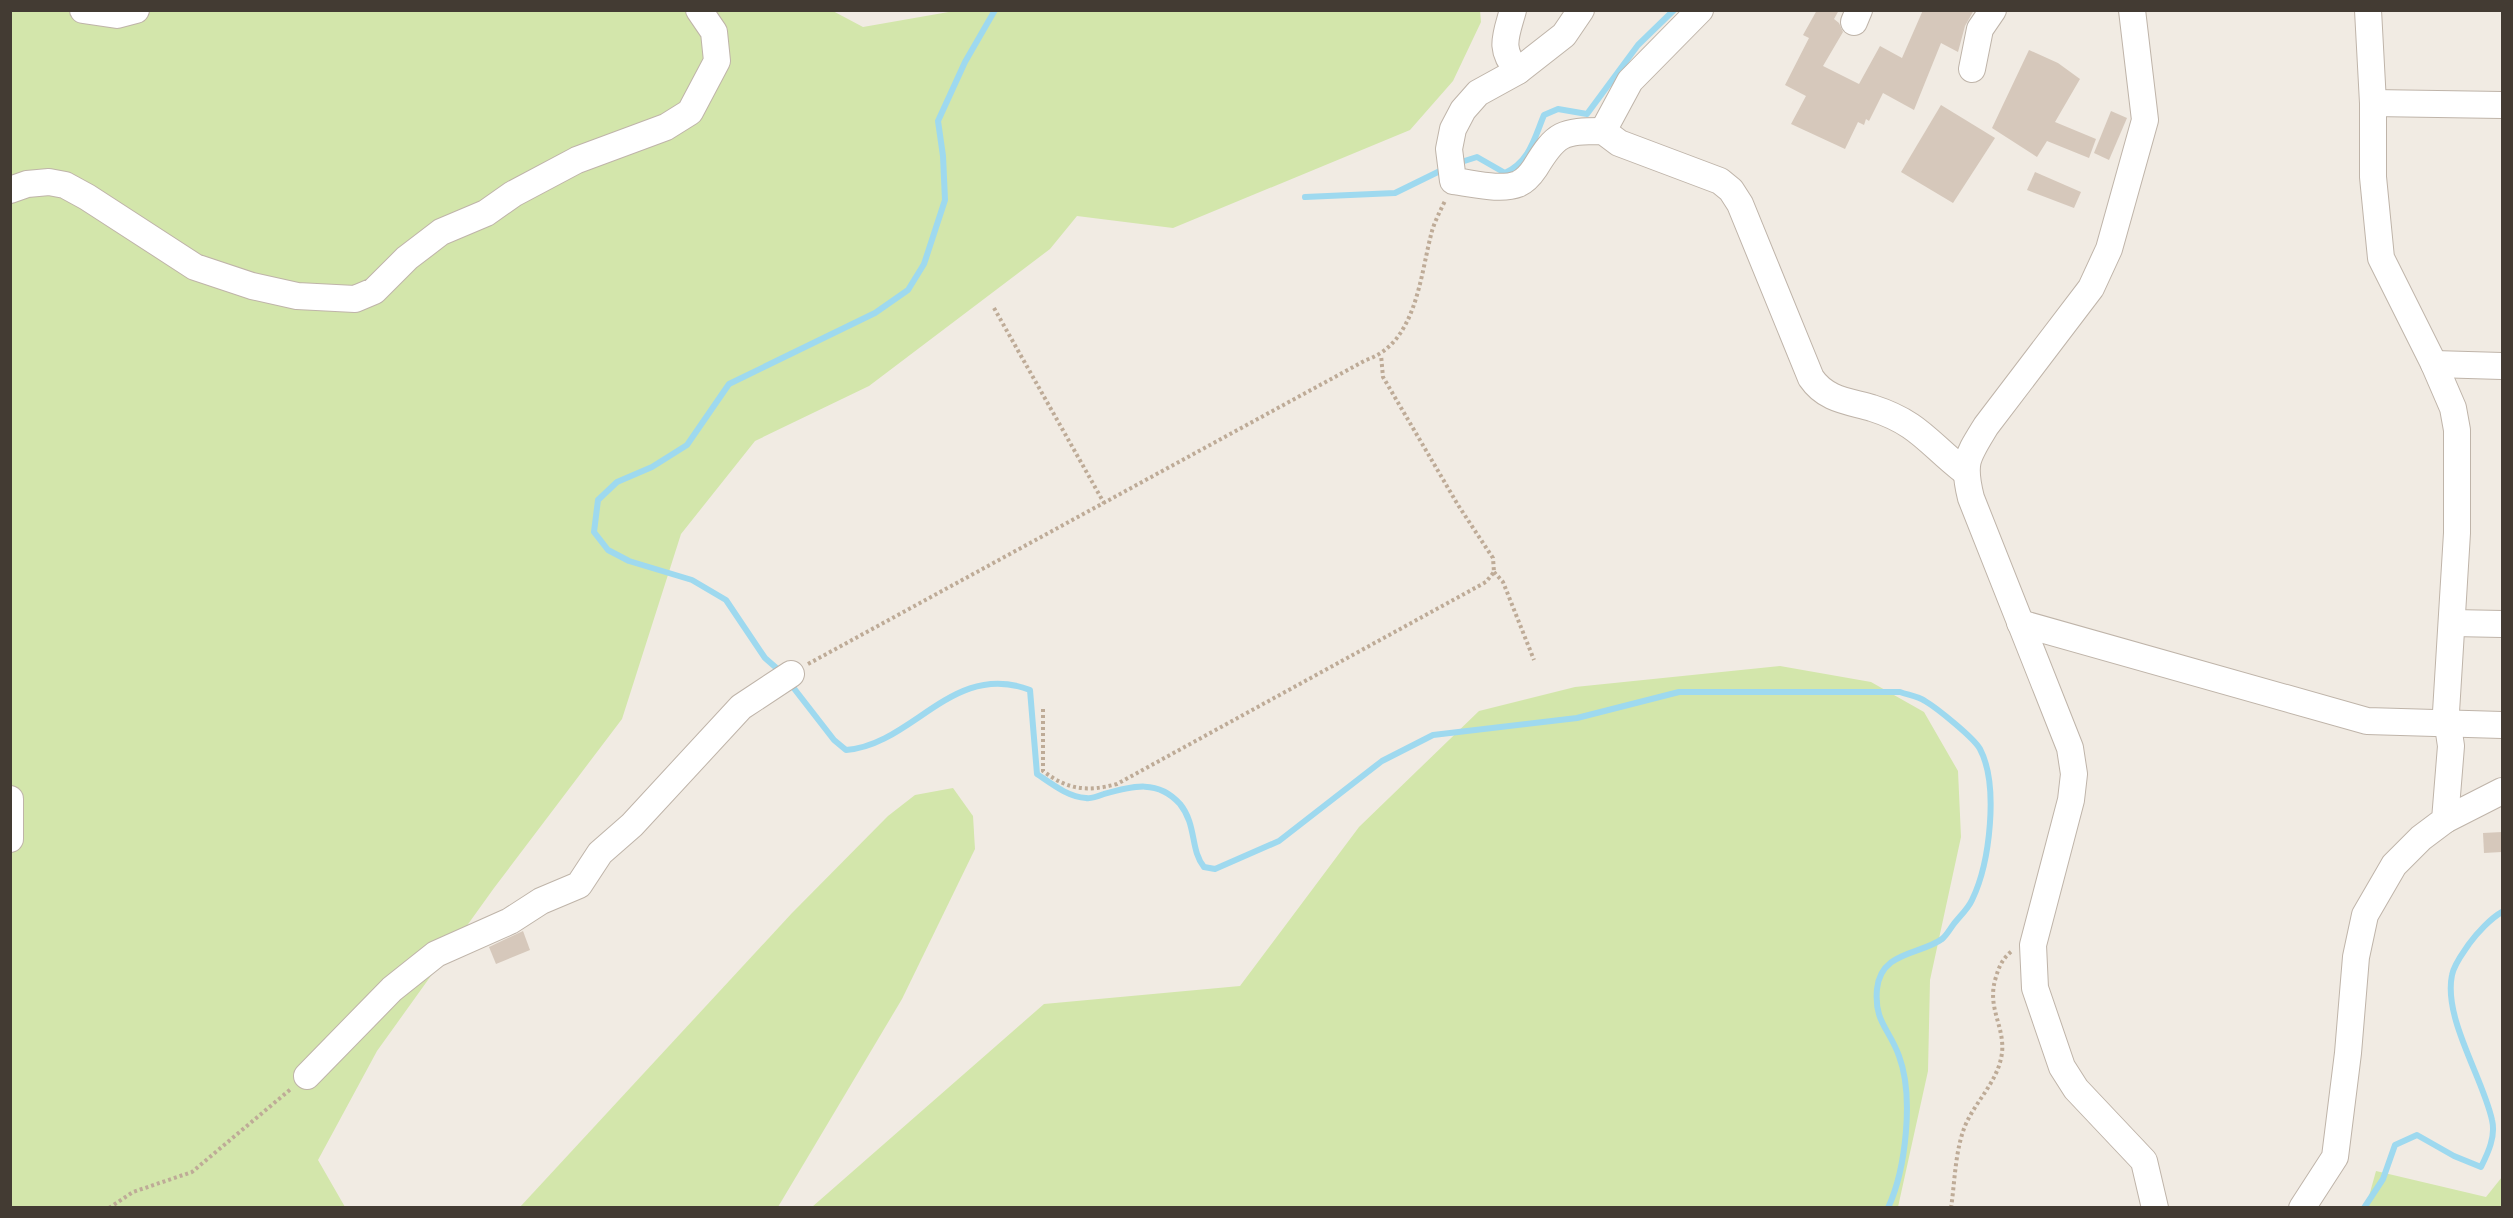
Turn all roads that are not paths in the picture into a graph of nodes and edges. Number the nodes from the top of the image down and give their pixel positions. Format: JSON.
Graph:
{"nodes":[{"id":1,"x":83,"y":10,"type":"edge"},
{"id":2,"x":136,"y":10,"type":"edge"},
{"id":3,"x":699,"y":10,"type":"edge"},
{"id":4,"x":1513,"y":10,"type":"edge"},
{"id":5,"x":1581,"y":10,"type":"edge"},
{"id":6,"x":1700,"y":10,"type":"edge"},
{"id":7,"x":1993,"y":10,"type":"edge"},
{"id":8,"x":2132,"y":10,"type":"edge"},
{"id":9,"x":2368,"y":10,"type":"edge"},
{"id":10,"x":1972,"y":69,"type":"dead end"},
{"id":11,"x":1518,"y":71,"type":"junction"},
{"id":12,"x":2373,"y":103,"type":"junction"},
{"id":13,"x":2502,"y":105,"type":"edge"},
{"id":14,"x":1603,"y":130,"type":"junction"},
{"id":15,"x":10,"y":190,"type":"edge"},
{"id":16,"x":2434,"y":364,"type":"junction"},
{"id":17,"x":2502,"y":366,"type":"edge"},
{"id":18,"x":1964,"y":471,"type":"junction"},
{"id":19,"x":2020,"y":623,"type":"junction"},
{"id":20,"x":2452,"y":623,"type":"junction"},
{"id":21,"x":2502,"y":624,"type":"edge"},
{"id":22,"x":787,"y":677,"type":"road end"},
{"id":23,"x":2449,"y":724,"type":"junction"},
{"id":24,"x":2502,"y":725,"type":"edge"},
{"id":25,"x":2502,"y":791,"type":"edge"},
{"id":26,"x":10,"y":799,"type":"edge"},
{"id":27,"x":2445,"y":820,"type":"junction"},
{"id":28,"x":10,"y":839,"type":"edge"},
{"id":29,"x":307,"y":1076,"type":"road end"},
{"id":30,"x":2155,"y":1208,"type":"edge"},
{"id":31,"x":2302,"y":1208,"type":"edge"}],
"edges":[{"from":1,"to":2,"type":"street"},
{"from":3,"to":15,"type":"street"},
{"from":4,"to":11,"type":"street"},
{"from":5,"to":11,"type":"street"},
{"from":6,"to":14,"type":"street"},
{"from":7,"to":10,"type":"street"},
{"from":8,"to":18,"type":"street"},
{"from":9,"to":12,"type":"street"},
{"from":11,"to":14,"type":"street"},
{"from":12,"to":13,"type":"street"},
{"from":12,"to":16,"type":"street"},
{"from":14,"to":18,"type":"street"},
{"from":16,"to":17,"type":"street"},
{"from":16,"to":20,"type":"street"},
{"from":18,"to":19,"type":"street"},
{"from":19,"to":23,"type":"street"},
{"from":19,"to":30,"type":"street"},
{"from":20,"to":21,"type":"street"},
{"from":20,"to":23,"type":"street"},
{"from":22,"to":29,"type":"street"},
{"from":23,"to":24,"type":"street"},
{"from":23,"to":27,"type":"street"},
{"from":25,"to":27,"type":"street"},
{"from":26,"to":28,"type":"street"},
{"from":27,"to":31,"type":"street"}]}
